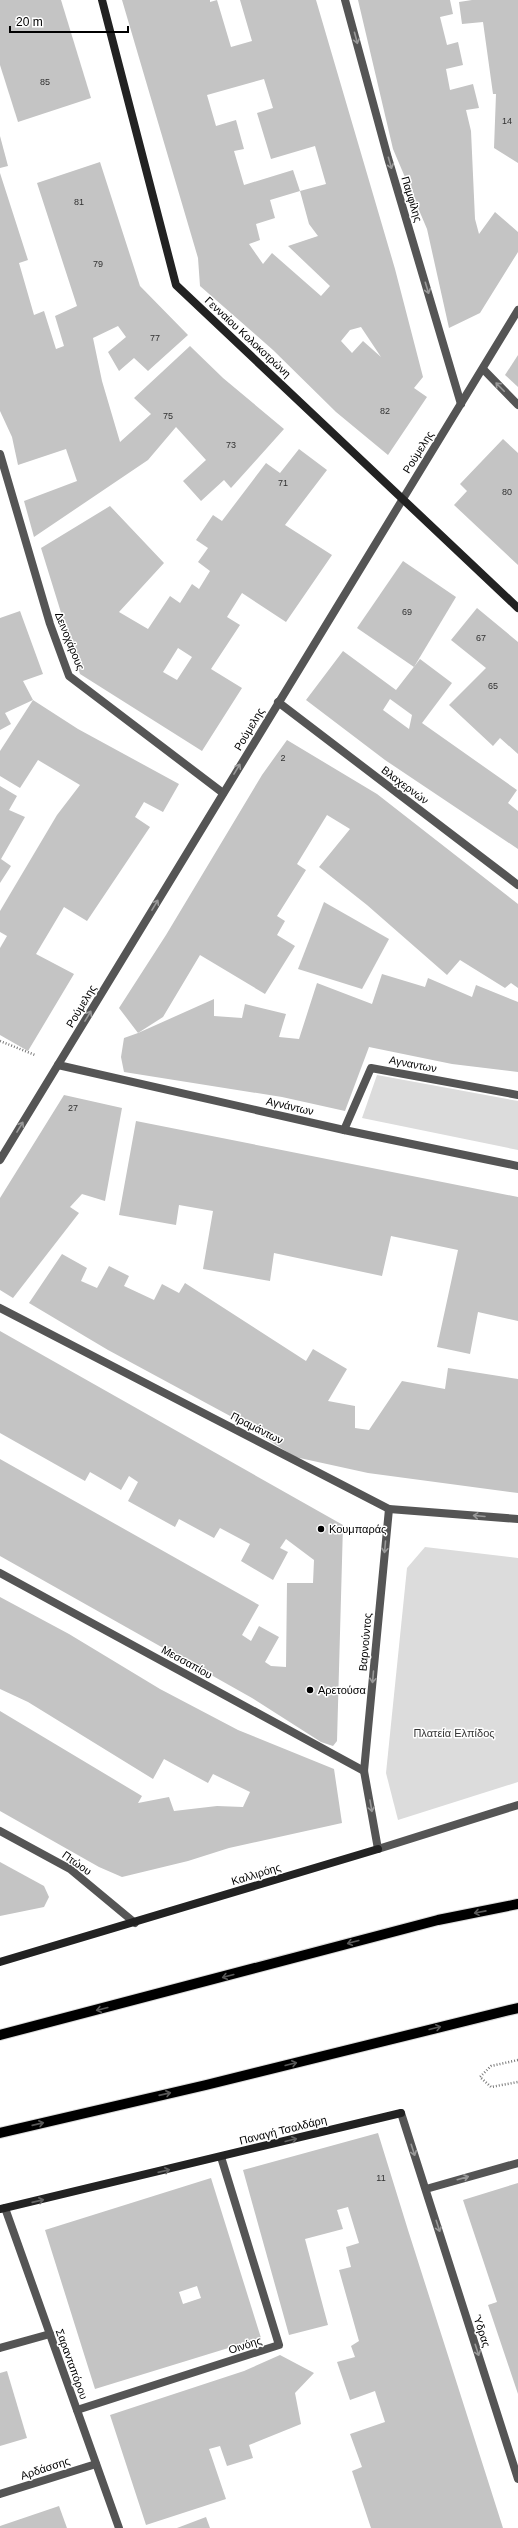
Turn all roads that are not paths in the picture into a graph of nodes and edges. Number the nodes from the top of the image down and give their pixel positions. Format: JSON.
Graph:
{"nodes":[{"id":1,"x":102,"y":0,"type":"edge"},
{"id":2,"x":345,"y":0,"type":"edge"},
{"id":3,"x":518,"y":310,"type":"edge"},
{"id":4,"x":483,"y":369,"type":"junction"},
{"id":5,"x":461,"y":404,"type":"junction"},
{"id":6,"x":518,"y":405,"type":"edge"},
{"id":7,"x":0,"y":454,"type":"edge"},
{"id":8,"x":402,"y":498,"type":"junction"},
{"id":9,"x":518,"y":608,"type":"edge"},
{"id":10,"x":278,"y":702,"type":"junction"},
{"id":11,"x":223,"y":793,"type":"junction"},
{"id":12,"x":518,"y":885,"type":"edge"},
{"id":13,"x":58,"y":1065,"type":"junction"},
{"id":14,"x":518,"y":1095,"type":"edge"},
{"id":15,"x":344,"y":1130,"type":"junction"},
{"id":16,"x":0,"y":1160,"type":"edge"},
{"id":17,"x":518,"y":1166,"type":"edge"},
{"id":18,"x":0,"y":1308,"type":"edge"},
{"id":19,"x":389,"y":1509,"type":"junction"},
{"id":20,"x":518,"y":1519,"type":"edge"},
{"id":21,"x":0,"y":1573,"type":"edge"},
{"id":22,"x":364,"y":1771,"type":"junction"},
{"id":23,"x":518,"y":1805,"type":"edge"},
{"id":24,"x":0,"y":1831,"type":"edge"},
{"id":25,"x":378,"y":1849,"type":"junction"},
{"id":26,"x":518,"y":1904,"type":"edge"},
{"id":27,"x":135,"y":1923,"type":"junction"},
{"id":28,"x":0,"y":1962,"type":"edge"},
{"id":29,"x":518,"y":2008,"type":"edge"},
{"id":30,"x":0,"y":2035,"type":"edge"},
{"id":31,"x":0,"y":2133,"type":"edge"},
{"id":32,"x":221,"y":2157,"type":"junction"},
{"id":33,"x":518,"y":2163,"type":"edge"},
{"id":34,"x":426,"y":2189,"type":"junction"},
{"id":35,"x":2,"y":2209,"type":"edge"},
{"id":36,"x":50,"y":2334,"type":"junction"},
{"id":37,"x":0,"y":2348,"type":"edge"},
{"id":38,"x":77,"y":2410,"type":"junction"},
{"id":39,"x":96,"y":2464,"type":"junction"},
{"id":40,"x":518,"y":2479,"type":"edge"},
{"id":41,"x":0,"y":2494,"type":"edge"},
{"id":42,"x":119,"y":2528,"type":"edge"}],
"edges":[{"from":1,"to":8,"type":"street","name":"Γενναίου Κολοκοτρώνη"},
{"from":2,"to":5,"type":"street","name":"Παμφίλης","one_way":true},
{"from":3,"to":4,"type":"street","name":"Ρούμελης"},
{"from":4,"to":5,"type":"street","name":"Ρούμελης"},
{"from":6,"to":4,"type":"street","one_way":true},
{"from":5,"to":8,"type":"street","name":"Ρούμελης"},
{"from":7,"to":11,"type":"street","name":"Δεινοχάρους"},
{"from":8,"to":9,"type":"street","name":"Γενναίου Κολοκοτρώνη"},
{"from":8,"to":10,"type":"street","name":"Ρούμελης"},
{"from":11,"to":10,"type":"street","name":"Ρούμελης","one_way":true},
{"from":10,"to":12,"type":"street","name":"Βλαχερνών"},
{"from":13,"to":11,"type":"street","name":"Ρούμελης","one_way":true},
{"from":13,"to":15,"type":"street","name":"Αγνάντων"},
{"from":16,"to":13,"type":"street","name":"Ρούμελης","one_way":true},
{"from":14,"to":15,"type":"street","name":"Αγναντων"},
{"from":15,"to":17,"type":"street","name":"Αγνάντων"},
{"from":18,"to":19,"type":"street","name":"Πραμάντων"},
{"from":20,"to":19,"type":"street","name":"Πραμάντων","one_way":true},
{"from":19,"to":22,"type":"street","name":"Βαρνούντος","one_way":true},
{"from":21,"to":22,"type":"street","name":"Μεσσαπίου"},
{"from":22,"to":25,"type":"street","name":"Βαρνούντος","one_way":true},
{"from":23,"to":25,"type":"street","name":"Καλλιρόης"},
{"from":24,"to":27,"type":"street","name":"Πτώου"},
{"from":25,"to":27,"type":"street","name":"Καλλιρόης"},
{"from":26,"to":30,"type":"main road","one_way":true},
{"from":27,"to":28,"type":"street","name":"Καλλιρόης"},
{"from":31,"to":29,"type":"main road","one_way":true},
{"from":32,"to":34,"type":"street","name":"Παναγή Τσαλδάρη","one_way":true},
{"from":35,"to":32,"type":"street","name":"Παναγή Τσαλδάρη","one_way":true},
{"from":32,"to":38,"type":"street","name":"Οινόης"},
{"from":34,"to":33,"type":"street","one_way":true},
{"from":34,"to":40,"type":"street","name":"Ύδρας","one_way":true},
{"from":35,"to":36,"type":"street","name":"Σαρανταπόρου"},
{"from":36,"to":37,"type":"street"},
{"from":36,"to":38,"type":"street","name":"Σαρανταπόρου"},
{"from":38,"to":39,"type":"street","name":"Σαρανταπόρου"},
{"from":39,"to":41,"type":"street","name":"Αρδάσσης"},
{"from":39,"to":42,"type":"street","name":"Σαρανταπόρου"}]}
